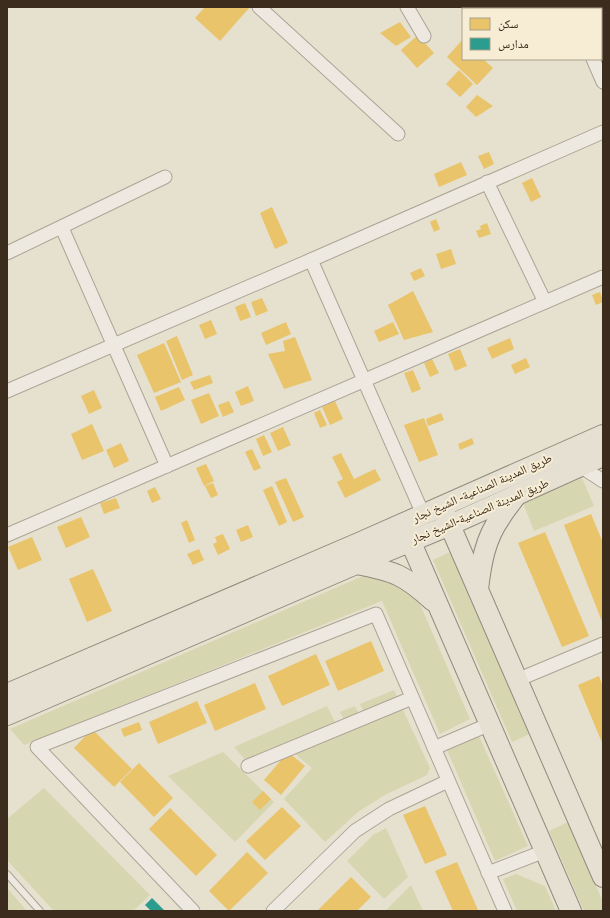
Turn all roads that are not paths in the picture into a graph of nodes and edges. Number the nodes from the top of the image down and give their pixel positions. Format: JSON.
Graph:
{"nodes":[{"id":1,"x":259,"y":7,"type":"edge"},
{"id":2,"x":407,"y":7,"type":"edge"},
{"id":3,"x":424,"y":36,"type":"dead end"},
{"id":4,"x":593,"y":60,"type":"edge"},
{"id":5,"x":603,"y":82,"type":"edge"},
{"id":6,"x":603,"y":132,"type":"edge"},
{"id":7,"x":398,"y":134,"type":"dead end"},
{"id":8,"x":165,"y":177,"type":"dead end"},
{"id":9,"x":487,"y":182,"type":"junction"},
{"id":10,"x":62,"y":228,"type":"junction"},
{"id":11,"x":7,"y":253,"type":"edge"},
{"id":12,"x":311,"y":260,"type":"junction"},
{"id":13,"x":603,"y":277,"type":"edge"},
{"id":14,"x":545,"y":302,"type":"junction"},
{"id":15,"x":113,"y":344,"type":"junction"},
{"id":16,"x":364,"y":381,"type":"junction"},
{"id":17,"x":7,"y":391,"type":"edge"},
{"id":18,"x":603,"y":435,"type":"edge"},
{"id":19,"x":603,"y":456,"type":"edge"},
{"id":20,"x":167,"y":466,"type":"junction"},
{"id":21,"x":580,"y":466,"type":"junction"},
{"id":22,"x":603,"y":482,"type":"edge"},
{"id":23,"x":516,"y":496,"type":"junction"},
{"id":24,"x":442,"y":506,"type":"junction"},
{"id":25,"x":423,"y":514,"type":"junction"},
{"id":26,"x":450,"y":525,"type":"junction"},
{"id":27,"x":407,"y":532,"type":"junction"},
{"id":28,"x":7,"y":535,"type":"edge"},
{"id":29,"x":356,"y":564,"type":"junction"},
{"id":30,"x":478,"y":590,"type":"junction"},
{"id":31,"x":439,"y":606,"type":"junction"},
{"id":32,"x":603,"y":644,"type":"edge"},
{"id":33,"x":517,"y":680,"type":"junction"},
{"id":34,"x":7,"y":694,"type":"edge"},
{"id":35,"x":412,"y":698,"type":"junction"},
{"id":36,"x":7,"y":714,"type":"edge"},
{"id":37,"x":490,"y":724,"type":"junction"},
{"id":38,"x":434,"y":748,"type":"junction"},
{"id":39,"x":248,"y":766,"type":"dead end"},
{"id":40,"x":448,"y":781,"type":"junction"},
{"id":41,"x":545,"y":851,"type":"junction"},
{"id":42,"x":488,"y":873,"type":"junction"},
{"id":43,"x":7,"y":874,"type":"edge"},
{"id":44,"x":603,"y":877,"type":"edge"},
{"id":45,"x":40,"y":911,"type":"edge"},
{"id":46,"x":193,"y":911,"type":"edge"},
{"id":47,"x":273,"y":911,"type":"edge"},
{"id":48,"x":505,"y":911,"type":"edge"},
{"id":49,"x":571,"y":911,"type":"edge"}],
"edges":[{"from":1,"to":7,"type":"street"},
{"from":2,"to":3,"type":"street"},
{"from":4,"to":5,"type":"street"},
{"from":6,"to":9,"type":"street"},
{"from":8,"to":10,"type":"street"},
{"from":9,"to":12,"type":"street"},
{"from":9,"to":14,"type":"street"},
{"from":10,"to":11,"type":"street"},
{"from":10,"to":15,"type":"street"},
{"from":12,"to":15,"type":"street"},
{"from":12,"to":16,"type":"street"},
{"from":13,"to":14,"type":"street"},
{"from":14,"to":16,"type":"street"},
{"from":15,"to":17,"type":"street"},
{"from":15,"to":20,"type":"street"},
{"from":16,"to":20,"type":"street"},
{"from":16,"to":25,"type":"street"},
{"from":18,"to":24,"type":"main road","name":"طريق المدينة الصناعية- الشيخ نجار"},
{"from":19,"to":21,"type":"main road","name":"طريق المدينة الصناعية-الشيخ نجار"},
{"from":20,"to":28,"type":"street"},
{"from":21,"to":22,"type":"street"},
{"from":21,"to":23,"type":"main road","name":"طريق المدينة الصناعية-الشيخ نجار"},
{"from":23,"to":26,"type":"main road","name":"طريق المدينة الصناعية-الشيخ نجار"},
{"from":23,"to":30,"type":"main road"},
{"from":24,"to":25,"type":"main road","name":"طريق المدينة الصناعية- الشيخ نجار"},
{"from":24,"to":26,"type":"main road"},
{"from":25,"to":27,"type":"main road","name":"طريق المدينة الصناعية- الشيخ نجار"},
{"from":26,"to":27,"type":"main road","name":"طريق المدينة الصناعية-الشيخ نجار"},
{"from":26,"to":30,"type":"main road"},
{"from":27,"to":29,"type":"main road","name":"طريق المدينة الصناعية-الشيخ نجار"},
{"from":27,"to":31,"type":"main road"},
{"from":27,"to":34,"type":"main road","name":"طريق المدينة الصناعية- الشيخ نجار"},
{"from":29,"to":31,"type":"main road"},
{"from":29,"to":36,"type":"main road","name":"طريق المدينة الصناعية-الشيخ نجار"},
{"from":30,"to":33,"type":"main road"},
{"from":31,"to":37,"type":"main road"},
{"from":32,"to":33,"type":"street"},
{"from":33,"to":44,"type":"main road"},
{"from":35,"to":38,"type":"street"},
{"from":35,"to":39,"type":"street"},
{"from":35,"to":46,"type":"street"},
{"from":37,"to":38,"type":"street"},
{"from":37,"to":41,"type":"main road"},
{"from":38,"to":40,"type":"street"},
{"from":40,"to":42,"type":"street"},
{"from":40,"to":47,"type":"street"},
{"from":41,"to":42,"type":"street"},
{"from":41,"to":49,"type":"main road"},
{"from":42,"to":48,"type":"street"},
{"from":43,"to":45,"type":"lane"}]}
